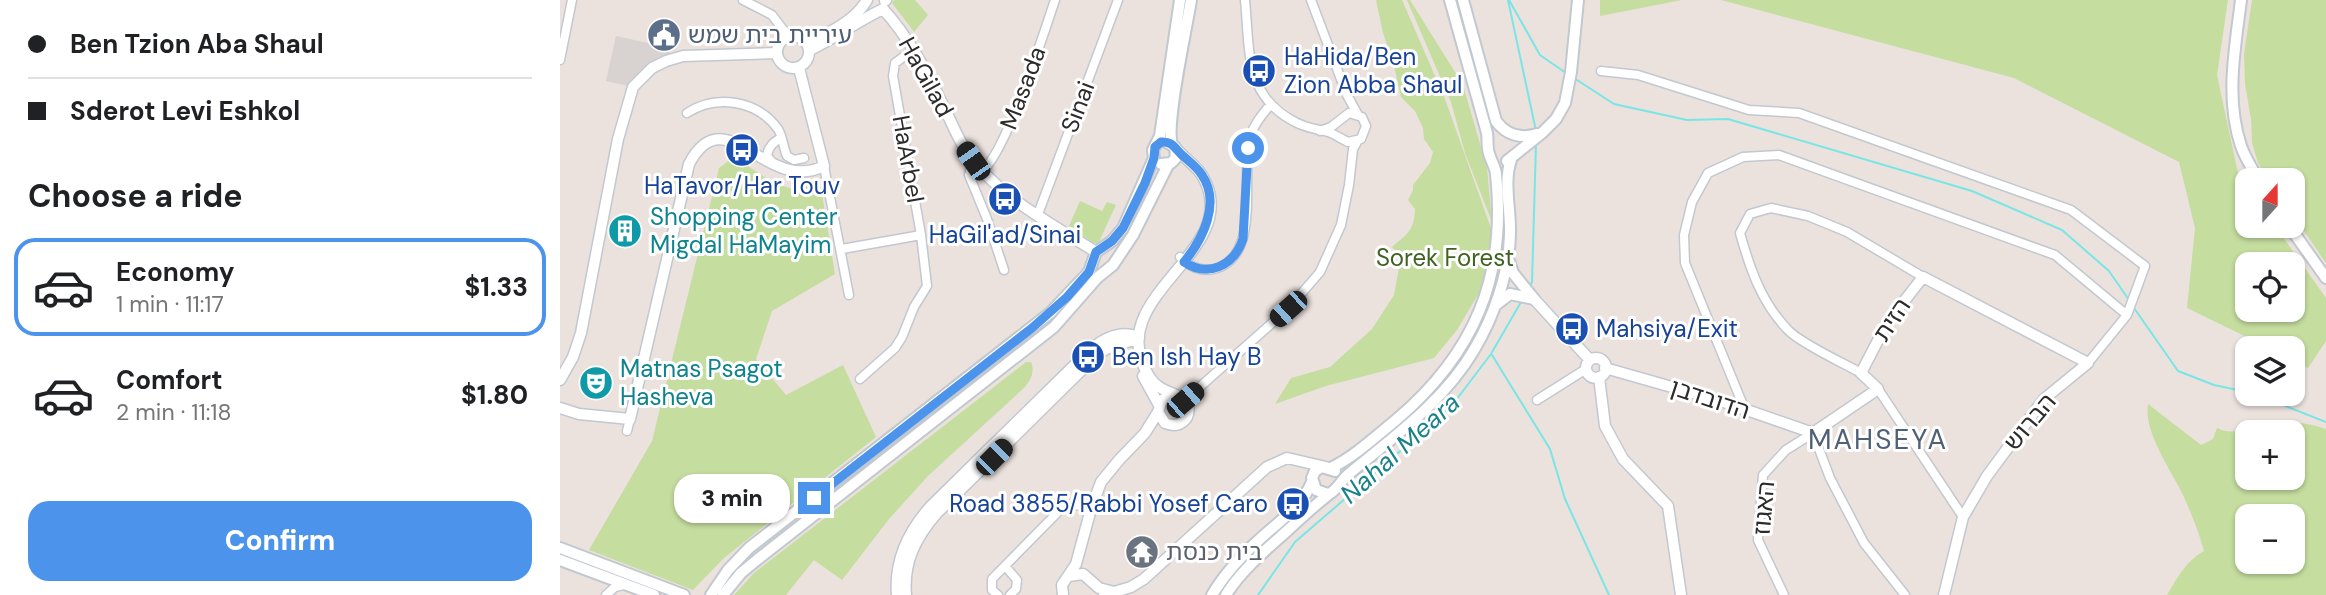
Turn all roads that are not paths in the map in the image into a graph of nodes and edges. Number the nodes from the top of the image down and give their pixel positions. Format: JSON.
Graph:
{"nodes":[{"id":1,"x":572,"y":0,"type":"edge"},
{"id":2,"x":743,"y":0,"type":"edge"},
{"id":3,"x":867,"y":0,"type":"edge"},
{"id":4,"x":1055,"y":0,"type":"edge"},
{"id":5,"x":1118,"y":0,"type":"edge"},
{"id":6,"x":1180,"y":0,"type":"edge"},
{"id":7,"x":1191,"y":0,"type":"edge"},
{"id":8,"x":1245,"y":0,"type":"edge"},
{"id":9,"x":1311,"y":0,"type":"edge"},
{"id":10,"x":1450,"y":0,"type":"edge"},
{"id":11,"x":1463,"y":0,"type":"edge"},
{"id":12,"x":1578,"y":0,"type":"edge"},
{"id":13,"x":2241,"y":0,"type":"edge"},
{"id":14,"x":883,"y":4,"type":"edge"},
{"id":15,"x":788,"y":36,"type":"junction"},
{"id":16,"x":808,"y":46,"type":"junction"},
{"id":17,"x":913,"y":50,"type":"junction"},
{"id":18,"x":777,"y":53,"type":"junction"},
{"id":19,"x":560,"y":60,"type":"edge"},
{"id":20,"x":799,"y":68,"type":"junction"},
{"id":21,"x":1601,"y":71,"type":"dead end"},
{"id":22,"x":1347,"y":95,"type":"junction"},
{"id":23,"x":1270,"y":105,"type":"junction"},
{"id":24,"x":687,"y":113,"type":"dead end"},
{"id":25,"x":1358,"y":114,"type":"junction"},
{"id":26,"x":1340,"y":119,"type":"junction"},
{"id":27,"x":1320,"y":131,"type":"junction"},
{"id":28,"x":1543,"y":132,"type":"junction"},
{"id":29,"x":1511,"y":134,"type":"junction"},
{"id":30,"x":781,"y":138,"type":"junction"},
{"id":31,"x":1349,"y":141,"type":"junction"},
{"id":32,"x":1489,"y":141,"type":"junction"},
{"id":33,"x":1157,"y":144,"type":"junction"},
{"id":34,"x":1174,"y":146,"type":"junction"},
{"id":35,"x":1514,"y":156,"type":"junction"},
{"id":36,"x":1492,"y":157,"type":"junction"},
{"id":37,"x":804,"y":158,"type":"dead end"},
{"id":38,"x":1154,"y":158,"type":"junction"},
{"id":39,"x":973,"y":161,"type":"junction"},
{"id":40,"x":1169,"y":164,"type":"junction"},
{"id":41,"x":775,"y":166,"type":"junction"},
{"id":42,"x":824,"y":166,"type":"junction"},
{"id":43,"x":1196,"y":167,"type":"junction"},
{"id":44,"x":2252,"y":168,"type":"edge"},
{"id":45,"x":982,"y":172,"type":"junction"},
{"id":46,"x":1038,"y":214,"type":"junction"},
{"id":47,"x":921,"y":235,"type":"junction"},
{"id":48,"x":2298,"y":238,"type":"edge"},
{"id":49,"x":842,"y":249,"type":"junction"},
{"id":50,"x":1098,"y":253,"type":"junction"},
{"id":51,"x":1508,"y":257,"type":"junction"},
{"id":52,"x":1116,"y":259,"type":"junction"},
{"id":53,"x":1182,"y":259,"type":"junction"},
{"id":54,"x":1107,"y":268,"type":"junction"},
{"id":55,"x":1004,"y":270,"type":"dead end"},
{"id":56,"x":1923,"y":277,"type":"junction"},
{"id":57,"x":2326,"y":278,"type":"edge"},
{"id":58,"x":849,"y":295,"type":"dead end"},
{"id":59,"x":1534,"y":299,"type":"junction"},
{"id":60,"x":1493,"y":309,"type":"junction"},
{"id":61,"x":2127,"y":315,"type":"junction"},
{"id":62,"x":1134,"y":338,"type":"junction"},
{"id":63,"x":2088,"y":363,"type":"junction"},
{"id":64,"x":1588,"y":364,"type":"junction"},
{"id":65,"x":1605,"y":368,"type":"junction"},
{"id":66,"x":1861,"y":373,"type":"junction"},
{"id":67,"x":1599,"y":377,"type":"junction"},
{"id":68,"x":860,"y":379,"type":"dead end"},
{"id":69,"x":560,"y":380,"type":"edge"},
{"id":70,"x":1878,"y":389,"type":"junction"},
{"id":71,"x":1171,"y":395,"type":"junction"},
{"id":72,"x":1185,"y":400,"type":"junction"},
{"id":73,"x":1537,"y":401,"type":"dead end"},
{"id":74,"x":560,"y":408,"type":"edge"},
{"id":75,"x":1158,"y":408,"type":"junction"},
{"id":76,"x":1745,"y":410,"type":"junction"},
{"id":77,"x":630,"y":419,"type":"junction"},
{"id":78,"x":1165,"y":423,"type":"junction"},
{"id":79,"x":627,"y":431,"type":"dead end"},
{"id":80,"x":1144,"y":433,"type":"junction"},
{"id":81,"x":1813,"y":433,"type":"junction"},
{"id":82,"x":1295,"y":458,"type":"junction"},
{"id":83,"x":1329,"y":468,"type":"junction"},
{"id":84,"x":1312,"y":480,"type":"junction"},
{"id":85,"x":1339,"y":483,"type":"junction"},
{"id":86,"x":1328,"y":494,"type":"junction"},
{"id":87,"x":1091,"y":509,"type":"junction"},
{"id":88,"x":1963,"y":517,"type":"junction"},
{"id":89,"x":560,"y":548,"type":"edge"},
{"id":90,"x":1079,"y":558,"type":"junction"},
{"id":91,"x":560,"y":559,"type":"edge"},
{"id":92,"x":1006,"y":566,"type":"junction"},
{"id":93,"x":597,"y":573,"type":"junction"},
{"id":94,"x":1068,"y":576,"type":"junction"},
{"id":95,"x":1089,"y":578,"type":"junction"},
{"id":96,"x":627,"y":585,"type":"junction"},
{"id":97,"x":1117,"y":592,"type":"junction"},
{"id":98,"x":606,"y":595,"type":"edge"},
{"id":99,"x":654,"y":595,"type":"edge"},
{"id":100,"x":684,"y":595,"type":"edge"},
{"id":101,"x":711,"y":595,"type":"edge"},
{"id":102,"x":723,"y":595,"type":"edge"},
{"id":103,"x":897,"y":595,"type":"edge"},
{"id":104,"x":906,"y":595,"type":"edge"},
{"id":105,"x":998,"y":595,"type":"edge"},
{"id":106,"x":1010,"y":595,"type":"edge"},
{"id":107,"x":1063,"y":595,"type":"edge"},
{"id":108,"x":1092,"y":595,"type":"edge"},
{"id":109,"x":1104,"y":595,"type":"edge"},
{"id":110,"x":1212,"y":595,"type":"edge"},
{"id":111,"x":1226,"y":595,"type":"edge"},
{"id":112,"x":1681,"y":595,"type":"edge"},
{"id":113,"x":1784,"y":595,"type":"edge"},
{"id":114,"x":1905,"y":595,"type":"edge"},
{"id":115,"x":1944,"y":595,"type":"edge"}],
"edges":[{"from":1,"to":19,"type":"street"},
{"from":2,"to":15,"type":"street"},
{"from":3,"to":14,"type":"street","name":"HaGilad"},
{"from":3,"to":16,"type":"street"},
{"from":4,"to":45,"type":"street","name":"Masada"},
{"from":5,"to":46,"type":"street","name":"Sinai"},
{"from":6,"to":33,"type":"main road"},
{"from":7,"to":34,"type":"main road"},
{"from":8,"to":23,"type":"street"},
{"from":9,"to":22,"type":"street"},
{"from":10,"to":32,"type":"main road"},
{"from":11,"to":29,"type":"main road"},
{"from":12,"to":28,"type":"main road"},
{"from":13,"to":44,"type":"main road"},
{"from":14,"to":16,"type":"street"},
{"from":14,"to":17,"type":"street","name":"HaGilad"},
{"from":15,"to":16,"type":"street"},
{"from":15,"to":18,"type":"street"},
{"from":16,"to":20,"type":"street"},
{"from":17,"to":39,"type":"street","name":"HaGilad"},
{"from":17,"to":47,"type":"street","name":"HaArbel"},
{"from":18,"to":20,"type":"street"},
{"from":18,"to":69,"type":"street"},
{"from":20,"to":42,"type":"street"},
{"from":21,"to":61,"type":"street","name":"הברוש"},
{"from":22,"to":25,"type":"street"},
{"from":22,"to":26,"type":"street"},
{"from":23,"to":27,"type":"street"},
{"from":23,"to":53,"type":"street"},
{"from":24,"to":30,"type":"street"},
{"from":25,"to":26,"type":"street"},
{"from":25,"to":31,"type":"street"},
{"from":26,"to":27,"type":"street"},
{"from":26,"to":31,"type":"street"},
{"from":27,"to":31,"type":"street"},
{"from":28,"to":29,"type":"main road"},
{"from":28,"to":35,"type":"main road"},
{"from":29,"to":32,"type":"main road"},
{"from":29,"to":35,"type":"main road"},
{"from":30,"to":37,"type":"street"},
{"from":30,"to":41,"type":"street"},
{"from":31,"to":72,"type":"street"},
{"from":32,"to":36,"type":"main road"},
{"from":33,"to":34,"type":"main road"},
{"from":33,"to":38,"type":"main road"},
{"from":34,"to":40,"type":"main road"},
{"from":34,"to":43,"type":"street"},
{"from":35,"to":36,"type":"main road"},
{"from":35,"to":51,"type":"main road"},
{"from":36,"to":83,"type":"main road"},
{"from":38,"to":40,"type":"main road"},
{"from":38,"to":50,"type":"main road"},
{"from":39,"to":45,"type":"street","name":"HaGilad"},
{"from":39,"to":55,"type":"street"},
{"from":40,"to":43,"type":"street"},
{"from":40,"to":52,"type":"main road"},
{"from":41,"to":42,"type":"street"},
{"from":41,"to":77,"type":"street"},
{"from":42,"to":49,"type":"street"},
{"from":43,"to":53,"type":"street"},
{"from":45,"to":46,"type":"street","name":"HaGilad"},
{"from":46,"to":50,"type":"street","name":"HaGilad"},
{"from":47,"to":49,"type":"street"},
{"from":47,"to":68,"type":"street","name":"HaArbel"},
{"from":48,"to":57,"type":"main road"},
{"from":49,"to":58,"type":"street"},
{"from":50,"to":52,"type":"main road"},
{"from":50,"to":54,"type":"main road"},
{"from":50,"to":101,"type":"main road"},
{"from":51,"to":59,"type":"main road"},
{"from":51,"to":60,"type":"main road"},
{"from":52,"to":54,"type":"main road"},
{"from":53,"to":62,"type":"street"},
{"from":54,"to":102,"type":"main road"},
{"from":56,"to":63,"type":"street","name":"הזית"},
{"from":56,"to":66,"type":"street","name":"הזית"},
{"from":56,"to":66,"type":"street"},
{"from":59,"to":60,"type":"main road"},
{"from":59,"to":64,"type":"street"},
{"from":60,"to":85,"type":"main road"},
{"from":61,"to":63,"type":"street","name":"הברוש"},
{"from":61,"to":76,"type":"street"},
{"from":62,"to":71,"type":"street"},
{"from":62,"to":75,"type":"street"},
{"from":62,"to":103,"type":"street"},
{"from":62,"to":104,"type":"street"},
{"from":63,"to":88,"type":"street","name":"הברוש"},
{"from":64,"to":65,"type":"street"},
{"from":64,"to":67,"type":"street"},
{"from":64,"to":73,"type":"street"},
{"from":65,"to":67,"type":"street"},
{"from":65,"to":76,"type":"street","name":"הדובדבן"},
{"from":66,"to":70,"type":"street"},
{"from":67,"to":112,"type":"street"},
{"from":70,"to":81,"type":"street","name":"האגוז"},
{"from":70,"to":88,"type":"street"},
{"from":71,"to":72,"type":"street"},
{"from":71,"to":75,"type":"street"},
{"from":72,"to":78,"type":"street"},
{"from":74,"to":77,"type":"street"},
{"from":75,"to":78,"type":"street"},
{"from":75,"to":80,"type":"street"},
{"from":76,"to":81,"type":"street","name":"הדובדבן"},
{"from":77,"to":79,"type":"street"},
{"from":78,"to":80,"type":"street"},
{"from":80,"to":87,"type":"street"},
{"from":81,"to":113,"type":"street","name":"האגוז"},
{"from":81,"to":114,"type":"street"},
{"from":82,"to":83,"type":"street"},
{"from":82,"to":84,"type":"street"},
{"from":82,"to":97,"type":"street"},
{"from":83,"to":84,"type":"main road"},
{"from":83,"to":85,"type":"main road"},
{"from":84,"to":86,"type":"main road"},
{"from":84,"to":110,"type":"main road"},
{"from":85,"to":86,"type":"main road"},
{"from":86,"to":111,"type":"main road"},
{"from":87,"to":90,"type":"street"},
{"from":87,"to":92,"type":"street"},
{"from":88,"to":115,"type":"street","name":"הברוש"},
{"from":89,"to":100,"type":"main road"},
{"from":90,"to":94,"type":"street"},
{"from":90,"to":95,"type":"street"},
{"from":91,"to":93,"type":"main road"},
{"from":92,"to":105,"type":"street"},
{"from":92,"to":106,"type":"street"},
{"from":93,"to":96,"type":"main road"},
{"from":93,"to":98,"type":"street"},
{"from":94,"to":95,"type":"street"},
{"from":94,"to":107,"type":"street"},
{"from":95,"to":97,"type":"street"},
{"from":95,"to":108,"type":"street"},
{"from":96,"to":98,"type":"street"},
{"from":96,"to":99,"type":"main road"},
{"from":97,"to":109,"type":"street"}]}
